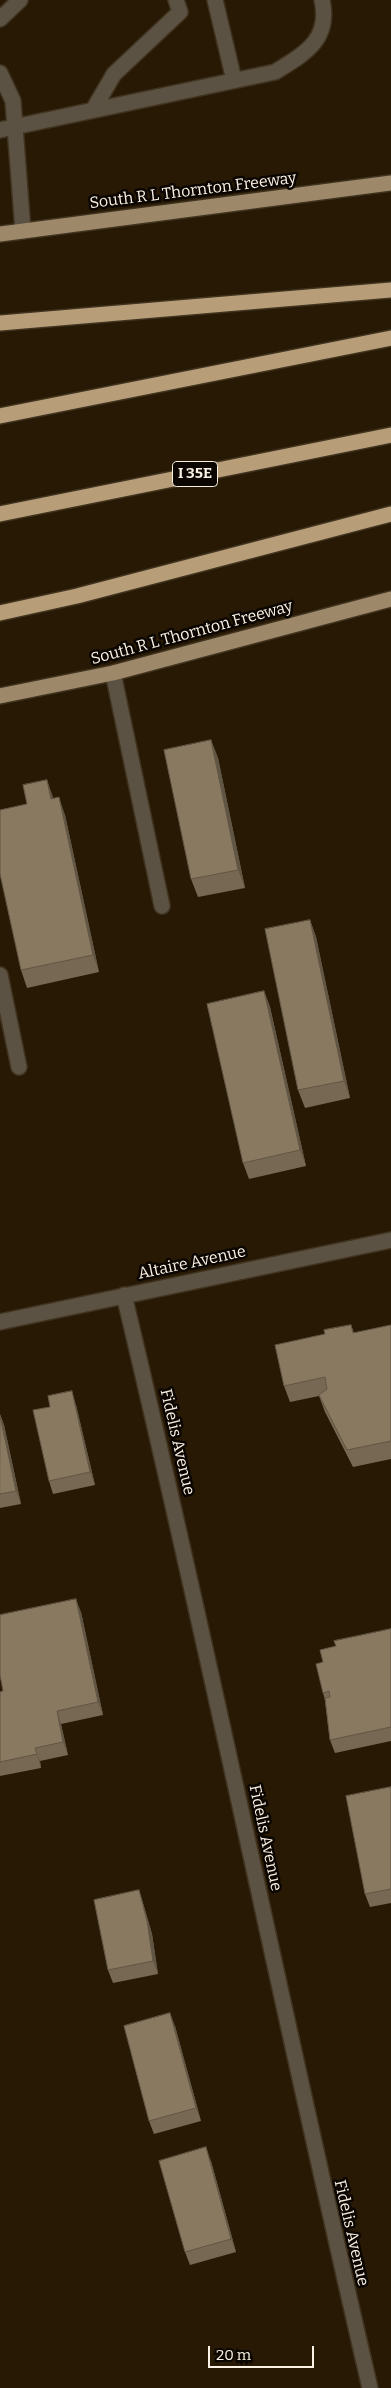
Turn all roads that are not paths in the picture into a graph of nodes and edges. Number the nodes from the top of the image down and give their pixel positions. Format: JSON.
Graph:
{"nodes":[{"id":1,"x":20,"y":0,"type":"edge"},
{"id":2,"x":176,"y":0,"type":"edge"},
{"id":3,"x":215,"y":0,"type":"edge"},
{"id":4,"x":322,"y":0,"type":"edge"},
{"id":5,"x":0,"y":19,"type":"edge"},
{"id":6,"x":0,"y":73,"type":"edge"},
{"id":7,"x":234,"y":80,"type":"junction"},
{"id":8,"x":93,"y":110,"type":"junction"},
{"id":9,"x":7,"y":128,"type":"edge"},
{"id":10,"x":391,"y":183,"type":"edge"},
{"id":11,"x":23,"y":231,"type":"junction"},
{"id":12,"x":0,"y":234,"type":"edge"},
{"id":13,"x":391,"y":290,"type":"edge"},
{"id":14,"x":0,"y":323,"type":"edge"},
{"id":15,"x":391,"y":338,"type":"edge"},
{"id":16,"x":0,"y":416,"type":"edge"},
{"id":17,"x":391,"y":435,"type":"edge"},
{"id":18,"x":0,"y":514,"type":"edge"},
{"id":19,"x":391,"y":514,"type":"edge"},
{"id":20,"x":391,"y":599,"type":"edge"},
{"id":21,"x":0,"y":613,"type":"edge"},
{"id":22,"x":113,"y":672,"type":"junction"},
{"id":23,"x":0,"y":696,"type":"edge"},
{"id":24,"x":162,"y":906,"type":"dead end"},
{"id":25,"x":0,"y":975,"type":"edge"},
{"id":26,"x":19,"y":1067,"type":"dead end"},
{"id":27,"x":391,"y":1240,"type":"edge"},
{"id":28,"x":124,"y":1295,"type":"junction"},
{"id":29,"x":0,"y":1322,"type":"edge"},
{"id":30,"x":370,"y":2388,"type":"edge"}],
"edges":[{"from":1,"to":5,"type":"street"},
{"from":2,"to":8,"type":"street"},
{"from":3,"to":7,"type":"street"},
{"from":4,"to":7,"type":"street"},
{"from":6,"to":9,"type":"street"},
{"from":7,"to":8,"type":"street"},
{"from":8,"to":9,"type":"street"},
{"from":9,"to":11,"type":"street"},
{"from":10,"to":11,"type":"main road","name":"South R L Thornton Freeway"},
{"from":11,"to":12,"type":"main road","name":"South R L Thornton Freeway"},
{"from":13,"to":14,"type":"highway"},
{"from":15,"to":16,"type":"highway"},
{"from":17,"to":18,"type":"highway","number":"I 35E"},
{"from":19,"to":21,"type":"highway"},
{"from":20,"to":22,"type":"main road","name":"South R L Thornton Freeway"},
{"from":22,"to":23,"type":"main road","name":"South R L Thornton Freeway"},
{"from":22,"to":24,"type":"street"},
{"from":25,"to":26,"type":"street"},
{"from":27,"to":28,"type":"street","name":"Altaire Avenue"},
{"from":28,"to":29,"type":"street","name":"Altaire Avenue"},
{"from":28,"to":30,"type":"street","name":"Fidelis Avenue"}]}
